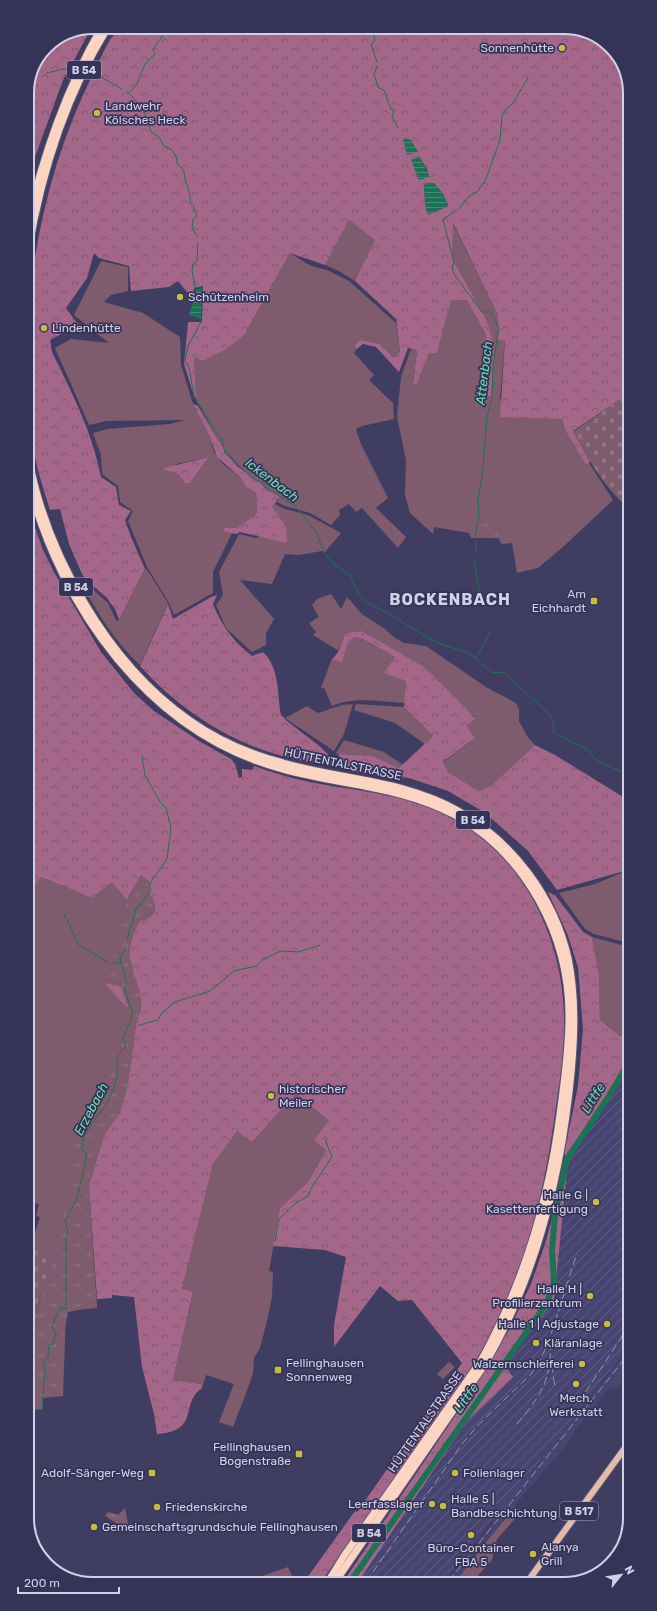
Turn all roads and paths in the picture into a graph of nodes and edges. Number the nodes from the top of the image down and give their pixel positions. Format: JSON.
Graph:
{"nodes":[{"id":1,"x":98,"y":34,"type":"edge"},
{"id":2,"x":104,"y":34,"type":"edge"},
{"id":3,"x":62,"y":114,"type":"junction"},
{"id":4,"x":34,"y":197,"type":"edge"},
{"id":5,"x":34,"y":223,"type":"edge"},
{"id":6,"x":34,"y":477,"type":"edge"},
{"id":7,"x":34,"y":499,"type":"edge"},
{"id":8,"x":562,"y":1125,"type":"junction"},
{"id":9,"x":535,"y":1245,"type":"junction"},
{"id":10,"x":623,"y":1451,"type":"edge"},
{"id":11,"x":344,"y":1556,"type":"junction"},
{"id":12,"x":328,"y":1577,"type":"edge"},
{"id":13,"x":331,"y":1577,"type":"edge"},
{"id":14,"x":340,"y":1577,"type":"edge"},
{"id":15,"x":531,"y":1577,"type":"edge"}],
"edges":[{"from":1,"to":3,"type":"highway","number":"B 54"},
{"from":2,"to":3,"type":"highway","number":"B 54"},
{"from":3,"to":4,"type":"highway","number":"B 54"},
{"from":3,"to":5,"type":"highway","number":"B 54"},
{"from":6,"to":8,"type":"highway","name":"HÜTTENTALSTRASSE","number":"B 54"},
{"from":7,"to":8,"type":"highway","name":"HÜTTENTALSTRASSE","number":"B 54"},
{"from":8,"to":9,"type":"highway","number":"B 54"},
{"from":9,"to":11,"type":"highway","name":"HÜTTENTALSTRASSE","number":"B 54"},
{"from":9,"to":14,"type":"highway","name":"HÜTTENTALSTRASSE","number":"B 54"},
{"from":10,"to":15,"type":"main road","number":"B 517"},
{"from":11,"to":12,"type":"highway"},
{"from":11,"to":13,"type":"highway","name":"HÜTTENTALSTRASSE","number":"B 54"}]}
